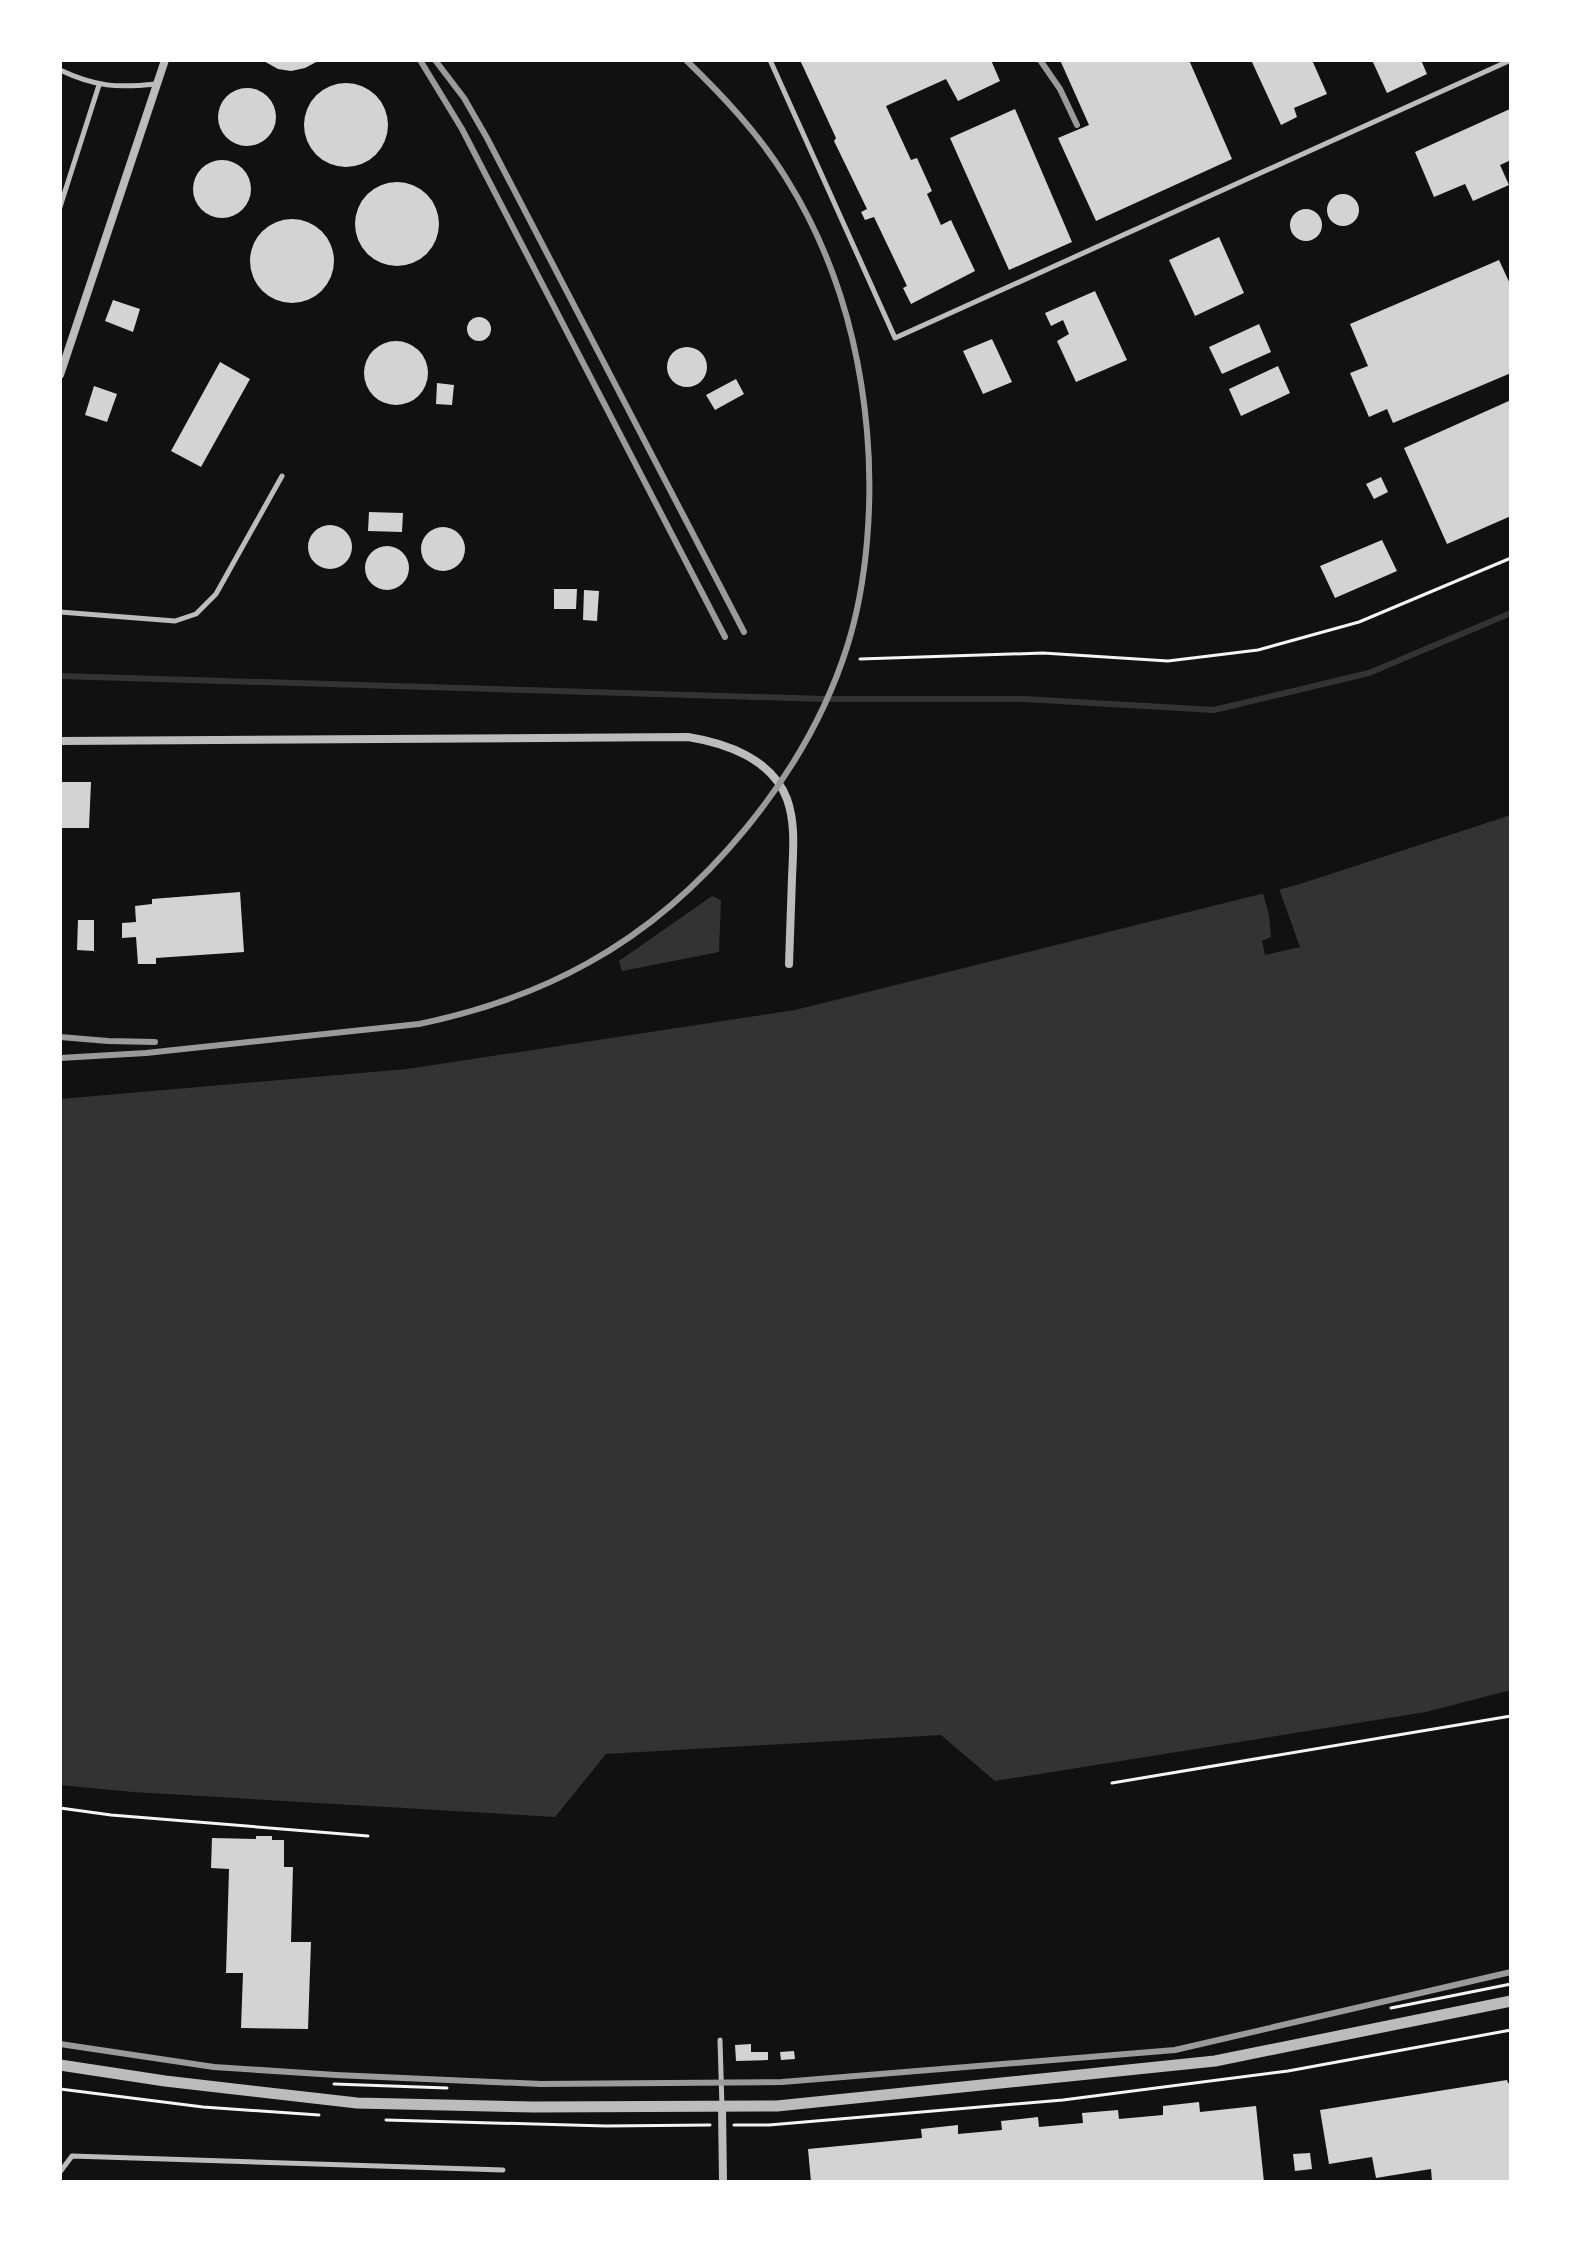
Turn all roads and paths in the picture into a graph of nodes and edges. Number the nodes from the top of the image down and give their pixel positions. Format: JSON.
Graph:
{"nodes":[{"id":1,"x":165,"y":60,"type":"edge"},
{"id":2,"x":770,"y":60,"type":"edge"},
{"id":3,"x":1511,"y":60,"type":"edge"},
{"id":4,"x":60,"y":70,"type":"edge"},
{"id":5,"x":157,"y":84,"type":"junction"},
{"id":6,"x":99,"y":85,"type":"junction"},
{"id":7,"x":60,"y":207,"type":"edge"},
{"id":8,"x":60,"y":375,"type":"edge"},
{"id":9,"x":282,"y":476,"type":"dead end"},
{"id":10,"x":1511,"y":558,"type":"edge"},
{"id":11,"x":60,"y":612,"type":"edge"},
{"id":12,"x":860,"y":659,"type":"dead end"},
{"id":13,"x":60,"y":741,"type":"edge"},
{"id":14,"x":789,"y":964,"type":"dead end"},
{"id":15,"x":1511,"y":1716,"type":"edge"},
{"id":16,"x":1112,"y":1783,"type":"dead end"},
{"id":17,"x":60,"y":1808,"type":"edge"},
{"id":18,"x":368,"y":1836,"type":"dead end"},
{"id":19,"x":1511,"y":1984,"type":"edge"},
{"id":20,"x":1511,"y":2001,"type":"edge"},
{"id":21,"x":1391,"y":2009,"type":"dead end"},
{"id":22,"x":1511,"y":2030,"type":"edge"},
{"id":23,"x":720,"y":2040,"type":"dead end"},
{"id":24,"x":60,"y":2065,"type":"edge"},
{"id":25,"x":1288,"y":2071,"type":"dead end"},
{"id":26,"x":326,"y":2083,"type":"dead end"},
{"id":27,"x":453,"y":2089,"type":"dead end"},
{"id":28,"x":722,"y":2107,"type":"junction"},
{"id":29,"x":503,"y":2170,"type":"dead end"},
{"id":30,"x":60,"y":2172,"type":"edge"},
{"id":31,"x":723,"y":2182,"type":"edge"}],
"edges":[{"from":1,"to":5,"type":"street"},
{"from":2,"to":3,"type":"lane"},
{"from":4,"to":6,"type":"lane"},
{"from":5,"to":6,"type":"lane"},
{"from":5,"to":8,"type":"street"},
{"from":6,"to":7,"type":"lane"},
{"from":9,"to":11,"type":"lane"},
{"from":10,"to":12,"type":"path"},
{"from":13,"to":14,"type":"street"},
{"from":15,"to":16,"type":"path"},
{"from":17,"to":18,"type":"path"},
{"from":19,"to":21,"type":"path"},
{"from":20,"to":28,"type":"street"},
{"from":22,"to":25,"type":"path"},
{"from":23,"to":28,"type":"lane"},
{"from":24,"to":28,"type":"street"},
{"from":26,"to":27,"type":"path"},
{"from":28,"to":31,"type":"street"},
{"from":29,"to":30,"type":"lane"}]}
